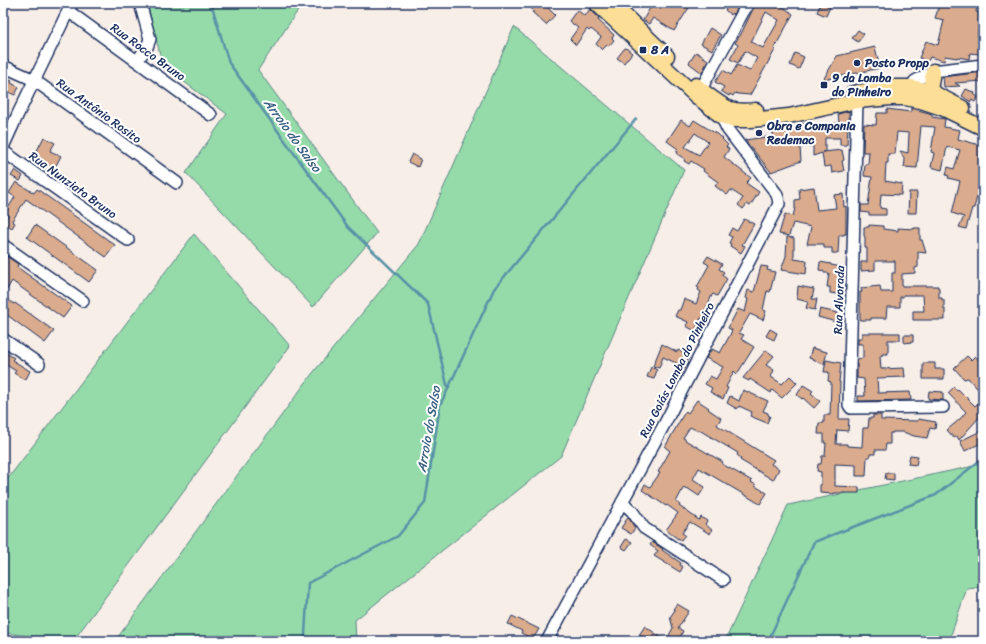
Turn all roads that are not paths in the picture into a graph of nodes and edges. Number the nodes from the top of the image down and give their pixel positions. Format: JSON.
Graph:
{"nodes":[{"id":1,"x":140,"y":3,"type":"edge"},
{"id":2,"x":596,"y":3,"type":"edge"},
{"id":3,"x":748,"y":3,"type":"edge"},
{"id":4,"x":616,"y":4,"type":"edge"},
{"id":5,"x":70,"y":7,"type":"edge"},
{"id":6,"x":137,"y":61,"type":"junction"},
{"id":7,"x":983,"y":65,"type":"edge"},
{"id":8,"x":3,"y":66,"type":"edge"},
{"id":9,"x":932,"y":72,"type":"junction"},
{"id":10,"x":34,"y":80,"type":"junction"},
{"id":11,"x":701,"y":89,"type":"junction"},
{"id":12,"x":930,"y":91,"type":"junction"},
{"id":13,"x":908,"y":92,"type":"junction"},
{"id":14,"x":857,"y":101,"type":"junction"},
{"id":15,"x":211,"y":115,"type":"dead end"},
{"id":16,"x":721,"y":116,"type":"junction"},
{"id":17,"x":983,"y":118,"type":"edge"},
{"id":18,"x":983,"y":128,"type":"edge"},
{"id":19,"x":3,"y":148,"type":"edge"},
{"id":20,"x":3,"y":151,"type":"edge"},
{"id":21,"x":177,"y":183,"type":"dead end"},
{"id":22,"x":128,"y":240,"type":"dead end"},
{"id":23,"x":3,"y":245,"type":"edge"},
{"id":24,"x":83,"y":301,"type":"dead end"},
{"id":25,"x":3,"y":339,"type":"edge"},
{"id":26,"x":39,"y":364,"type":"dead end"},
{"id":27,"x":942,"y":407,"type":"dead end"},
{"id":28,"x":622,"y":502,"type":"junction"},
{"id":29,"x":722,"y":580,"type":"dead end"},
{"id":30,"x":547,"y":641,"type":"edge"}],
"edges":[{"from":1,"to":6,"type":"street"},
{"from":2,"to":16,"type":"main road"},
{"from":3,"to":11,"type":"street"},
{"from":4,"to":11,"type":"main road"},
{"from":5,"to":6,"type":"street","name":"Rua Rocco Bruno"},
{"from":5,"to":10,"type":"street"},
{"from":6,"to":15,"type":"street","name":"Rua Rocco Bruno"},
{"from":7,"to":9,"type":"street"},
{"from":8,"to":10,"type":"street","name":"Rua Antônio Rosito"},
{"from":9,"to":12,"type":"main road"},
{"from":9,"to":13,"type":"street"},
{"from":10,"to":19,"type":"street"},
{"from":10,"to":21,"type":"street","name":"Rua Antônio Rosito"},
{"from":11,"to":13,"type":"main road"},
{"from":12,"to":13,"type":"main road"},
{"from":12,"to":17,"type":"main road"},
{"from":13,"to":14,"type":"main road"},
{"from":13,"to":18,"type":"main road"},
{"from":14,"to":16,"type":"main road"},
{"from":14,"to":27,"type":"street","name":"Rua Alvorada"},
{"from":16,"to":28,"type":"street","name":"Rua Goiás Lomba do Pinheiro"},
{"from":20,"to":22,"type":"street","name":"Rua Nunziato Bruno"},
{"from":23,"to":24,"type":"street"},
{"from":25,"to":26,"type":"street"},
{"from":28,"to":29,"type":"street"},
{"from":28,"to":30,"type":"street","name":"Rua Goiás Lomba do Pinheiro"}]}
